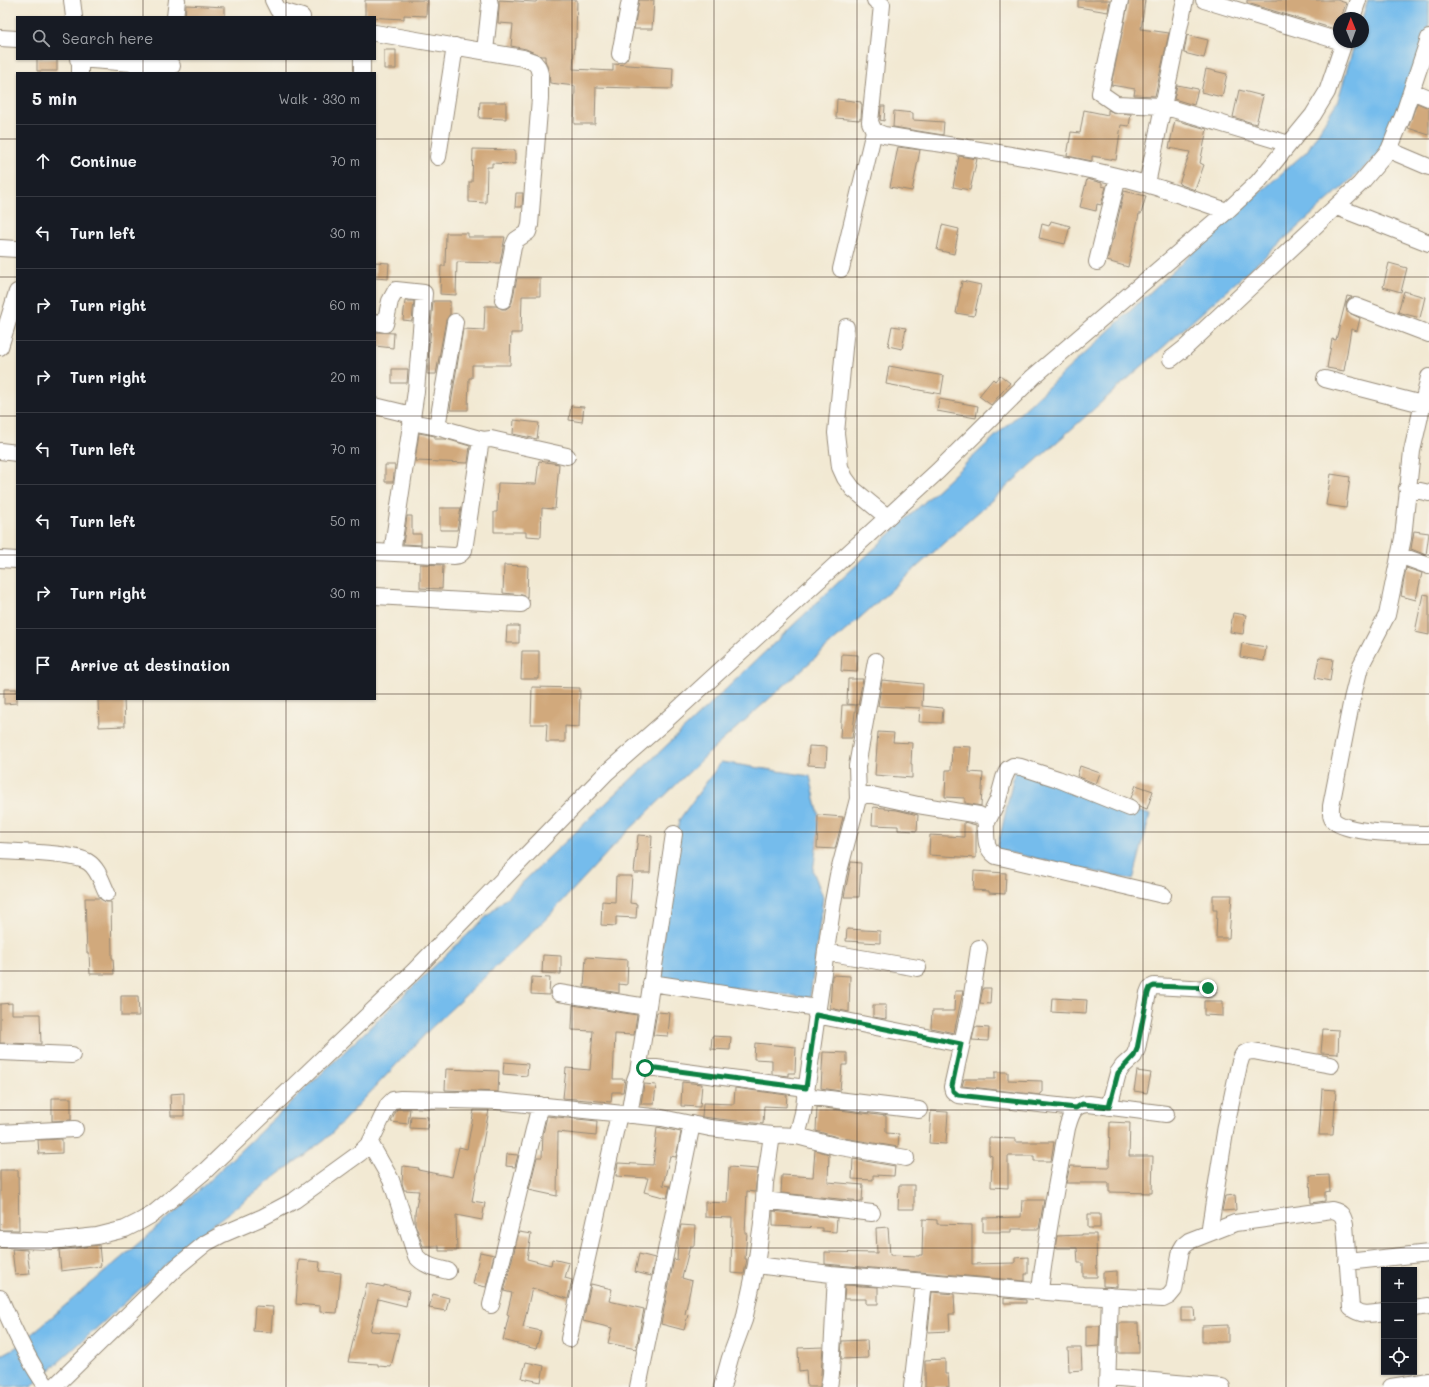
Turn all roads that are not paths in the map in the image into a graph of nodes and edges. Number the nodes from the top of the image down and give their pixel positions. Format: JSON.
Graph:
{"nodes":[{"id":1,"x":72,"y":0,"type":"edge"},
{"id":2,"x":177,"y":0,"type":"edge"},
{"id":3,"x":273,"y":0,"type":"edge"},
{"id":4,"x":489,"y":0,"type":"edge"},
{"id":5,"x":630,"y":0,"type":"edge"},
{"id":6,"x":876,"y":0,"type":"edge"},
{"id":7,"x":1120,"y":0,"type":"edge"},
{"id":8,"x":1185,"y":0,"type":"edge"},
{"id":9,"x":1204,"y":0,"type":"edge"},
{"id":10,"x":1358,"y":0,"type":"edge"},
{"id":11,"x":1354,"y":12,"type":"edge"},
{"id":12,"x":74,"y":16,"type":"edge"},
{"id":13,"x":175,"y":16,"type":"edge"},
{"id":14,"x":299,"y":16,"type":"edge"},
{"id":15,"x":376,"y":33,"type":"edge"},
{"id":16,"x":0,"y":38,"type":"edge"},
{"id":17,"x":1429,"y":38,"type":"edge"},
{"id":18,"x":16,"y":39,"type":"edge"},
{"id":19,"x":1333,"y":39,"type":"edge"},
{"id":20,"x":455,"y":46,"type":"junction"},
{"id":21,"x":1342,"y":48,"type":"edge"},
{"id":22,"x":485,"y":51,"type":"junction"},
{"id":23,"x":620,"y":54,"type":"dead end"},
{"id":24,"x":362,"y":60,"type":"edge"},
{"id":25,"x":79,"y":63,"type":"edge"},
{"id":26,"x":172,"y":66,"type":"edge"},
{"id":27,"x":362,"y":72,"type":"edge"},
{"id":28,"x":1412,"y":92,"type":"junction"},
{"id":29,"x":1429,"y":98,"type":"edge"},
{"id":30,"x":1163,"y":106,"type":"junction"},
{"id":31,"x":874,"y":131,"type":"junction"},
{"id":32,"x":1289,"y":144,"type":"junction"},
{"id":33,"x":1389,"y":150,"type":"junction"},
{"id":34,"x":438,"y":157,"type":"dead end"},
{"id":35,"x":1429,"y":167,"type":"edge"},
{"id":36,"x":1118,"y":177,"type":"junction"},
{"id":37,"x":1147,"y":184,"type":"junction"},
{"id":38,"x":1336,"y":207,"type":"junction"},
{"id":39,"x":1227,"y":211,"type":"junction"},
{"id":40,"x":1429,"y":243,"type":"edge"},
{"id":41,"x":0,"y":248,"type":"edge"},
{"id":42,"x":16,"y":248,"type":"edge"},
{"id":43,"x":1097,"y":262,"type":"dead end"},
{"id":44,"x":841,"y":269,"type":"dead end"},
{"id":45,"x":16,"y":295,"type":"edge"},
{"id":46,"x":503,"y":300,"type":"dead end"},
{"id":47,"x":1356,"y":306,"type":"dead end"},
{"id":48,"x":376,"y":322,"type":"edge"},
{"id":49,"x":455,"y":322,"type":"dead end"},
{"id":50,"x":846,"y":327,"type":"dead end"},
{"id":51,"x":1429,"y":334,"type":"edge"},
{"id":52,"x":0,"y":347,"type":"edge"},
{"id":53,"x":1171,"y":359,"type":"dead end"},
{"id":54,"x":1429,"y":377,"type":"edge"},
{"id":55,"x":1325,"y":379,"type":"dead end"},
{"id":56,"x":1422,"y":404,"type":"junction"},
{"id":57,"x":376,"y":406,"type":"edge"},
{"id":58,"x":412,"y":418,"type":"junction"},
{"id":59,"x":437,"y":427,"type":"junction"},
{"id":60,"x":484,"y":440,"type":"junction"},
{"id":61,"x":0,"y":451,"type":"edge"},
{"id":62,"x":16,"y":453,"type":"edge"},
{"id":63,"x":567,"y":456,"type":"dead end"},
{"id":64,"x":1407,"y":488,"type":"junction"},
{"id":65,"x":1429,"y":493,"type":"edge"},
{"id":66,"x":887,"y":517,"type":"junction"},
{"id":67,"x":376,"y":552,"type":"edge"},
{"id":68,"x":392,"y":552,"type":"junction"},
{"id":69,"x":1399,"y":555,"type":"junction"},
{"id":70,"x":0,"y":559,"type":"edge"},
{"id":71,"x":16,"y":560,"type":"edge"},
{"id":72,"x":1429,"y":566,"type":"edge"},
{"id":73,"x":376,"y":596,"type":"edge"},
{"id":74,"x":521,"y":604,"type":"dead end"},
{"id":75,"x":876,"y":661,"type":"dead end"},
{"id":76,"x":858,"y":800,"type":"junction"},
{"id":77,"x":1130,"y":808,"type":"dead end"},
{"id":78,"x":986,"y":824,"type":"junction"},
{"id":79,"x":674,"y":834,"type":"dead end"},
{"id":80,"x":1429,"y":834,"type":"edge"},
{"id":81,"x":0,"y":851,"type":"edge"},
{"id":82,"x":107,"y":893,"type":"dead end"},
{"id":83,"x":1163,"y":895,"type":"dead end"},
{"id":84,"x":979,"y":948,"type":"dead end"},
{"id":85,"x":826,"y":952,"type":"junction"},
{"id":86,"x":918,"y":968,"type":"dead end"},
{"id":87,"x":651,"y":983,"type":"junction"},
{"id":88,"x":1208,"y":988,"type":"dead end"},
{"id":89,"x":559,"y":993,"type":"dead end"},
{"id":90,"x":647,"y":1007,"type":"junction"},
{"id":91,"x":816,"y":1012,"type":"junction"},
{"id":92,"x":961,"y":1044,"type":"junction"},
{"id":93,"x":0,"y":1052,"type":"edge"},
{"id":94,"x":72,"y":1055,"type":"dead end"},
{"id":95,"x":1331,"y":1065,"type":"dead end"},
{"id":96,"x":638,"y":1072,"type":"junction"},
{"id":97,"x":806,"y":1092,"type":"junction"},
{"id":98,"x":540,"y":1105,"type":"junction"},
{"id":99,"x":1109,"y":1107,"type":"junction"},
{"id":100,"x":1076,"y":1108,"type":"junction"},
{"id":101,"x":918,"y":1110,"type":"dead end"},
{"id":102,"x":1166,"y":1114,"type":"dead end"},
{"id":103,"x":624,"y":1115,"type":"junction"},
{"id":104,"x":692,"y":1124,"type":"junction"},
{"id":105,"x":75,"y":1130,"type":"dead end"},
{"id":106,"x":0,"y":1133,"type":"edge"},
{"id":107,"x":772,"y":1135,"type":"junction"},
{"id":108,"x":797,"y":1136,"type":"junction"},
{"id":109,"x":370,"y":1143,"type":"junction"},
{"id":110,"x":906,"y":1158,"type":"dead end"},
{"id":111,"x":764,"y":1200,"type":"junction"},
{"id":112,"x":872,"y":1213,"type":"dead end"},
{"id":113,"x":1209,"y":1233,"type":"junction"},
{"id":114,"x":0,"y":1239,"type":"edge"},
{"id":115,"x":1429,"y":1253,"type":"edge"},
{"id":116,"x":1347,"y":1262,"type":"junction"},
{"id":117,"x":756,"y":1265,"type":"junction"},
{"id":118,"x":448,"y":1271,"type":"dead end"},
{"id":119,"x":836,"y":1275,"type":"junction"},
{"id":120,"x":924,"y":1282,"type":"junction"},
{"id":121,"x":1040,"y":1291,"type":"junction"},
{"id":122,"x":1110,"y":1296,"type":"junction"},
{"id":123,"x":0,"y":1298,"type":"edge"},
{"id":124,"x":491,"y":1305,"type":"dead end"},
{"id":125,"x":1429,"y":1306,"type":"edge"},
{"id":126,"x":1417,"y":1308,"type":"edge"},
{"id":127,"x":1381,"y":1312,"type":"edge"},
{"id":128,"x":9,"y":1331,"type":"edge"},
{"id":129,"x":569,"y":1339,"type":"dead end"},
{"id":130,"x":1429,"y":1381,"type":"edge"},
{"id":131,"x":1107,"y":1382,"type":"edge"},
{"id":132,"x":45,"y":1384,"type":"edge"},
{"id":133,"x":638,"y":1387,"type":"edge"},
{"id":134,"x":722,"y":1387,"type":"edge"},
{"id":135,"x":829,"y":1387,"type":"edge"},
{"id":136,"x":912,"y":1387,"type":"edge"},
{"id":137,"x":1222,"y":1387,"type":"edge"},
{"id":138,"x":1391,"y":1387,"type":"edge"}],
"edges":[{"from":1,"to":12,"type":"street"},
{"from":2,"to":13,"type":"street"},
{"from":3,"to":14,"type":"street"},
{"from":4,"to":22,"type":"street"},
{"from":5,"to":23,"type":"street"},
{"from":6,"to":31,"type":"street"},
{"from":7,"to":30,"type":"street"},
{"from":8,"to":30,"type":"street"},
{"from":9,"to":19,"type":"street"},
{"from":10,"to":11,"type":"street"},
{"from":15,"to":20,"type":"street"},
{"from":16,"to":18,"type":"street"},
{"from":17,"to":28,"type":"street"},
{"from":20,"to":22,"type":"street"},
{"from":20,"to":34,"type":"street"},
{"from":21,"to":32,"type":"street"},
{"from":22,"to":46,"type":"street"},
{"from":24,"to":27,"type":"street"},
{"from":25,"to":26,"type":"street"},
{"from":28,"to":29,"type":"street"},
{"from":28,"to":33,"type":"street"},
{"from":30,"to":32,"type":"street"},
{"from":30,"to":37,"type":"street"},
{"from":31,"to":36,"type":"street"},
{"from":31,"to":44,"type":"street"},
{"from":32,"to":39,"type":"street"},
{"from":33,"to":35,"type":"street"},
{"from":33,"to":38,"type":"street"},
{"from":36,"to":37,"type":"street"},
{"from":36,"to":43,"type":"street"},
{"from":37,"to":39,"type":"street"},
{"from":38,"to":40,"type":"street"},
{"from":38,"to":53,"type":"street"},
{"from":39,"to":66,"type":"street"},
{"from":41,"to":42,"type":"street"},
{"from":45,"to":52,"type":"street"},
{"from":47,"to":51,"type":"street"},
{"from":48,"to":58,"type":"street"},
{"from":49,"to":59,"type":"street"},
{"from":50,"to":66,"type":"street"},
{"from":54,"to":56,"type":"street"},
{"from":55,"to":56,"type":"street"},
{"from":56,"to":64,"type":"street"},
{"from":57,"to":58,"type":"street"},
{"from":58,"to":59,"type":"street"},
{"from":58,"to":68,"type":"street"},
{"from":59,"to":60,"type":"street"},
{"from":60,"to":63,"type":"street"},
{"from":60,"to":68,"type":"street"},
{"from":61,"to":62,"type":"street"},
{"from":64,"to":65,"type":"street"},
{"from":64,"to":69,"type":"street"},
{"from":66,"to":114,"type":"street"},
{"from":67,"to":68,"type":"street"},
{"from":69,"to":72,"type":"street"},
{"from":69,"to":80,"type":"street"},
{"from":70,"to":71,"type":"street"},
{"from":73,"to":74,"type":"street"},
{"from":75,"to":76,"type":"street"},
{"from":76,"to":78,"type":"street"},
{"from":76,"to":85,"type":"street"},
{"from":77,"to":78,"type":"street"},
{"from":78,"to":83,"type":"street"},
{"from":79,"to":87,"type":"street"},
{"from":81,"to":82,"type":"street"},
{"from":84,"to":92,"type":"street"},
{"from":85,"to":86,"type":"street"},
{"from":85,"to":91,"type":"street"},
{"from":87,"to":90,"type":"street"},
{"from":87,"to":91,"type":"street"},
{"from":88,"to":99,"type":"street"},
{"from":89,"to":90,"type":"street"},
{"from":90,"to":96,"type":"street"},
{"from":91,"to":92,"type":"street"},
{"from":91,"to":97,"type":"street"},
{"from":92,"to":100,"type":"street"},
{"from":93,"to":94,"type":"street"},
{"from":95,"to":113,"type":"street"},
{"from":96,"to":97,"type":"street"},
{"from":96,"to":103,"type":"street"},
{"from":97,"to":101,"type":"street"},
{"from":97,"to":108,"type":"street"},
{"from":98,"to":103,"type":"street"},
{"from":98,"to":109,"type":"street"},
{"from":98,"to":124,"type":"street"},
{"from":99,"to":100,"type":"street"},
{"from":99,"to":102,"type":"street"},
{"from":100,"to":121,"type":"street"},
{"from":103,"to":104,"type":"street"},
{"from":103,"to":129,"type":"street"},
{"from":104,"to":107,"type":"street"},
{"from":104,"to":133,"type":"street"},
{"from":105,"to":106,"type":"street"},
{"from":107,"to":108,"type":"street"},
{"from":107,"to":111,"type":"street"},
{"from":108,"to":110,"type":"street"},
{"from":109,"to":118,"type":"street"},
{"from":109,"to":132,"type":"street"},
{"from":111,"to":112,"type":"street"},
{"from":111,"to":117,"type":"street"},
{"from":113,"to":116,"type":"street"},
{"from":113,"to":122,"type":"street"},
{"from":115,"to":116,"type":"street"},
{"from":116,"to":127,"type":"street"},
{"from":117,"to":119,"type":"street"},
{"from":117,"to":134,"type":"street"},
{"from":119,"to":120,"type":"street"},
{"from":119,"to":135,"type":"street"},
{"from":120,"to":121,"type":"street"},
{"from":120,"to":136,"type":"street"},
{"from":121,"to":122,"type":"street"},
{"from":122,"to":131,"type":"street"},
{"from":123,"to":128,"type":"street"},
{"from":125,"to":126,"type":"street"},
{"from":128,"to":132,"type":"street"},
{"from":130,"to":138,"type":"street"},
{"from":131,"to":137,"type":"street"}]}
